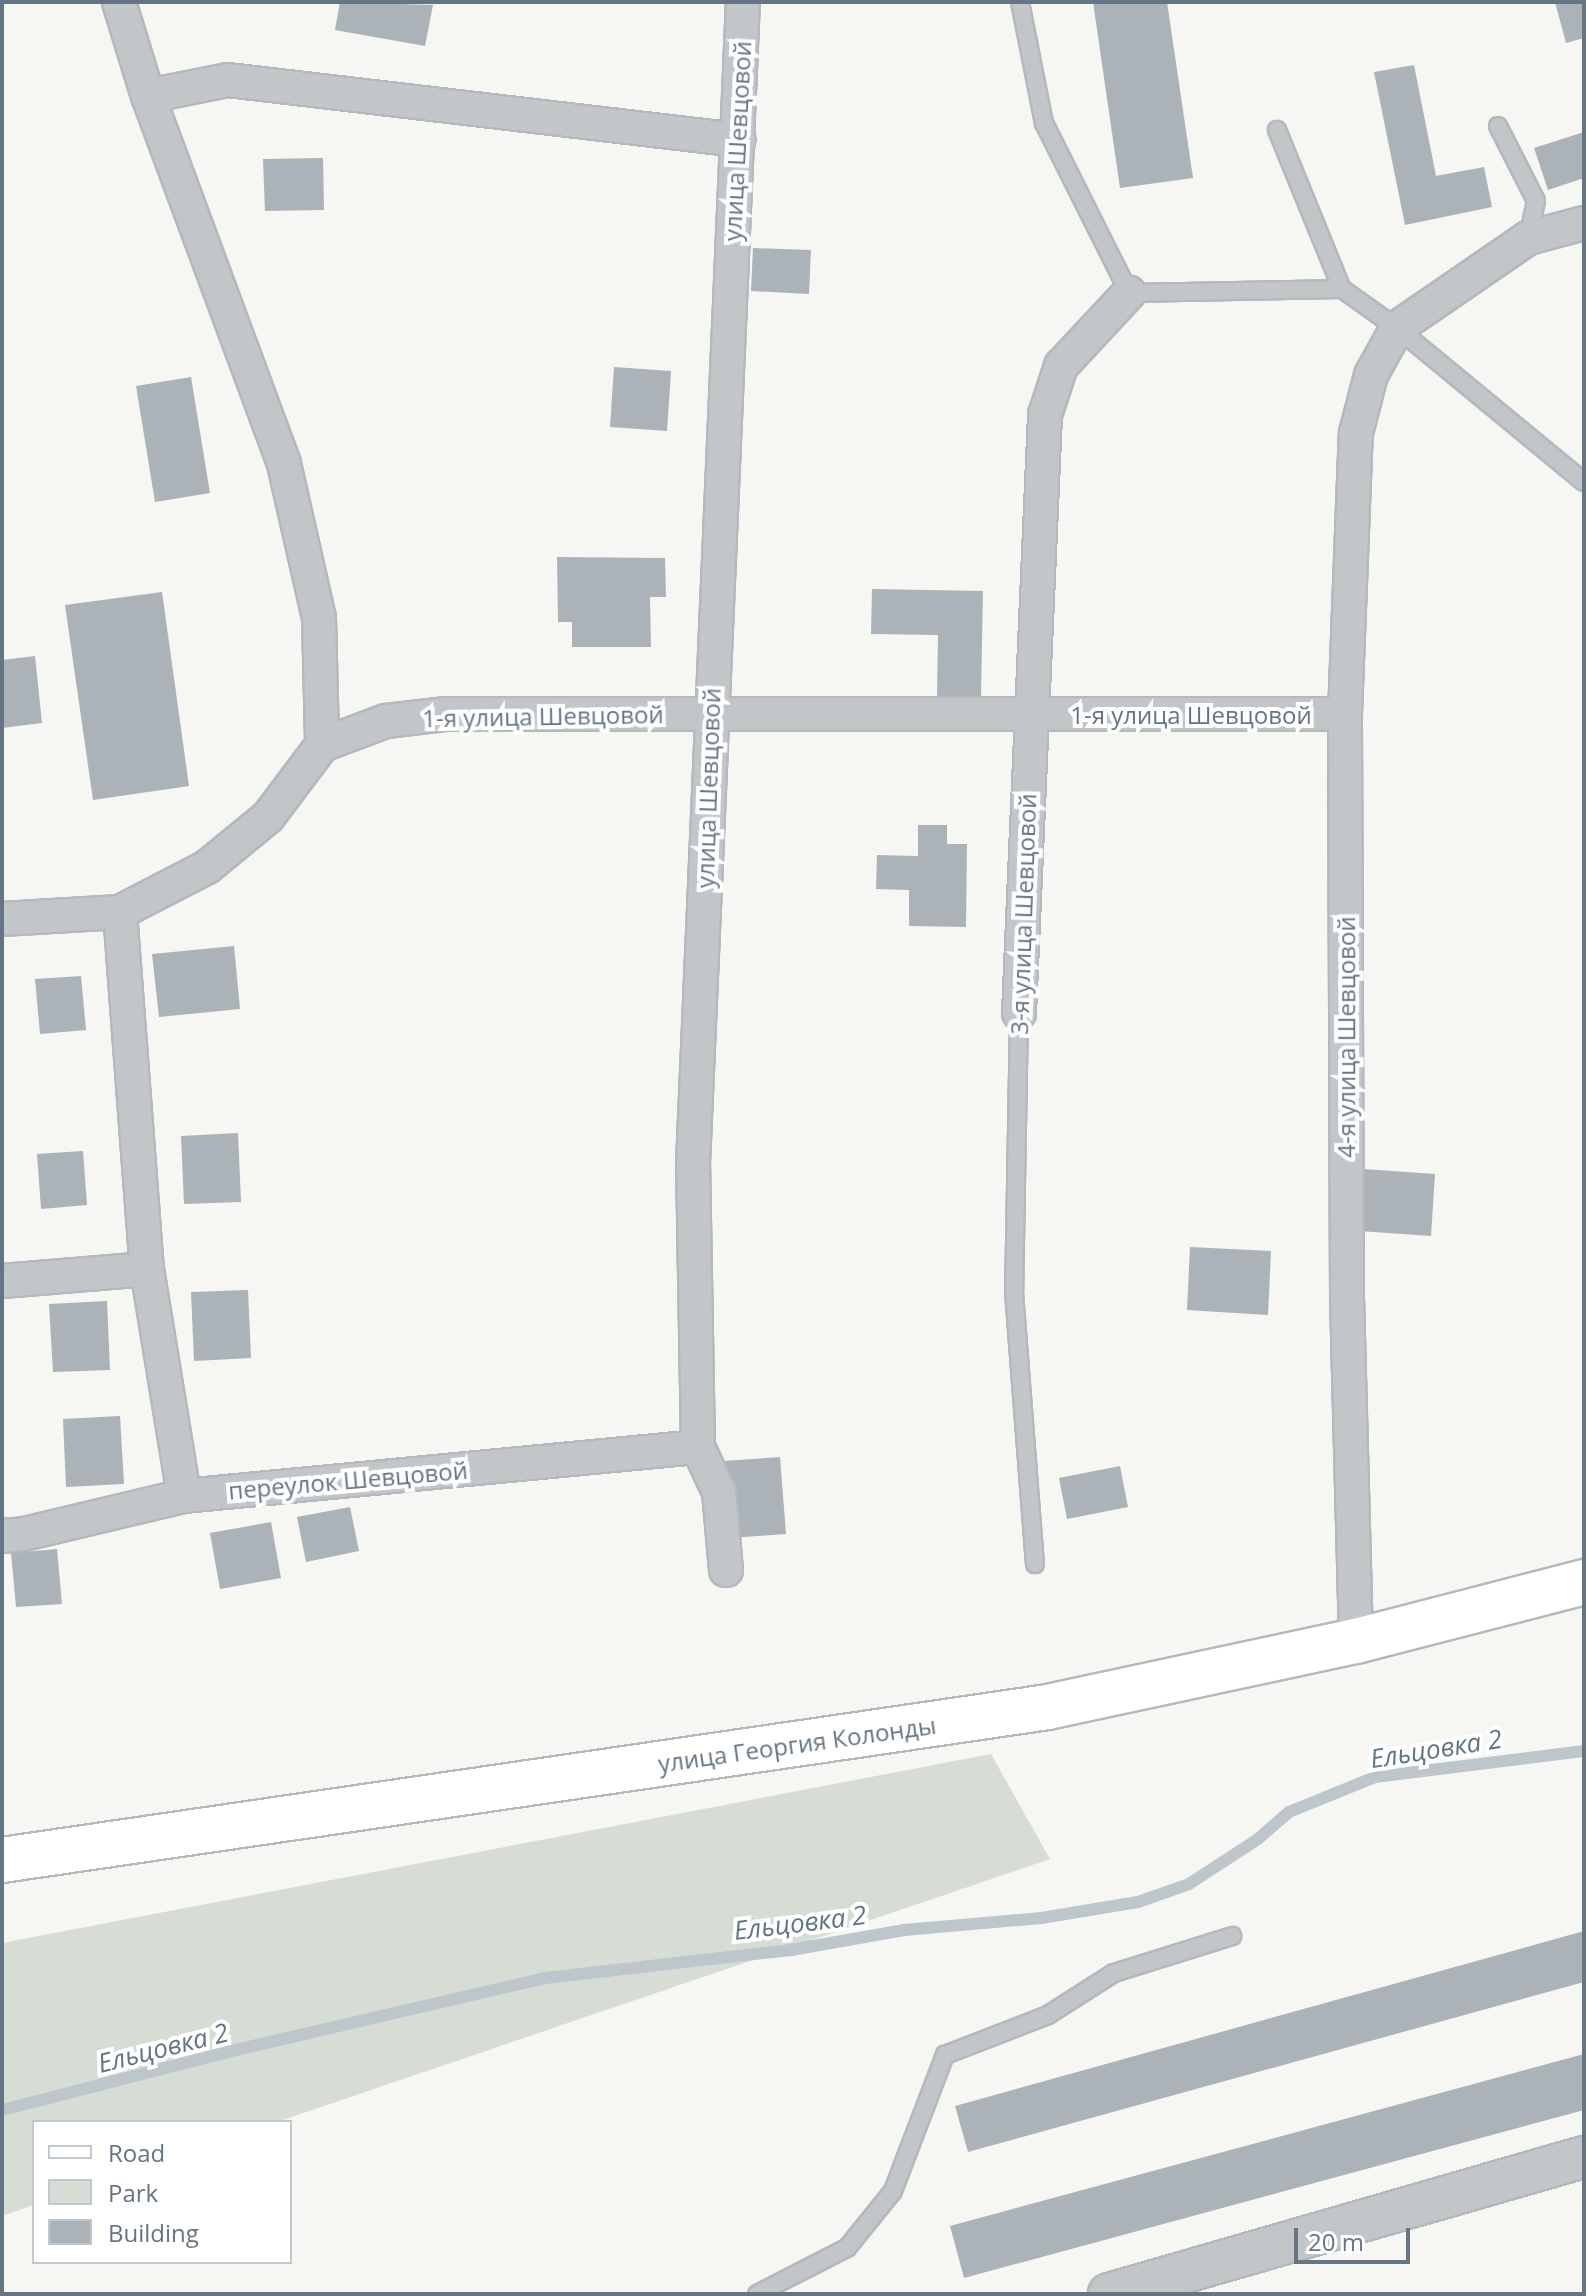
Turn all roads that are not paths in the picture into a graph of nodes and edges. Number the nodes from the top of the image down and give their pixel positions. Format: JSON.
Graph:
{"nodes":[{"id":1,"x":119,"y":2,"type":"edge"},
{"id":2,"x":743,"y":2,"type":"edge"},
{"id":3,"x":1020,"y":2,"type":"edge"},
{"id":4,"x":148,"y":96,"type":"junction"},
{"id":5,"x":1498,"y":126,"type":"dead end"},
{"id":6,"x":1277,"y":130,"type":"dead end"},
{"id":7,"x":738,"y":140,"type":"junction"},
{"id":8,"x":1584,"y":223,"type":"edge"},
{"id":9,"x":1528,"y":238,"type":"junction"},
{"id":10,"x":1342,"y":289,"type":"junction"},
{"id":11,"x":1129,"y":293,"type":"junction"},
{"id":12,"x":1397,"y":328,"type":"junction"},
{"id":13,"x":1584,"y":482,"type":"edge"},
{"id":14,"x":710,"y":714,"type":"junction"},
{"id":15,"x":1345,"y":714,"type":"junction"},
{"id":16,"x":1030,"y":716,"type":"junction"},
{"id":17,"x":322,"y":745,"type":"junction"},
{"id":18,"x":120,"y":912,"type":"junction"},
{"id":19,"x":2,"y":919,"type":"edge"},
{"id":20,"x":1019,"y":1013,"type":"joint"},
{"id":21,"x":147,"y":1269,"type":"junction"},
{"id":22,"x":2,"y":1281,"type":"edge"},
{"id":23,"x":698,"y":1447,"type":"junction"},
{"id":24,"x":184,"y":1496,"type":"junction"},
{"id":25,"x":2,"y":1536,"type":"edge"},
{"id":26,"x":1035,"y":1564,"type":"dead end"},
{"id":27,"x":726,"y":1570,"type":"dead end"},
{"id":28,"x":1584,"y":1582,"type":"edge"},
{"id":29,"x":1356,"y":1641,"type":"junction"},
{"id":30,"x":2,"y":1860,"type":"edge"},
{"id":31,"x":1232,"y":1936,"type":"dead end"},
{"id":32,"x":1584,"y":2157,"type":"edge"},
{"id":33,"x":757,"y":2294,"type":"edge"},
{"id":34,"x":1109,"y":2294,"type":"edge"}],
"edges":[{"from":1,"to":4,"type":"street"},
{"from":2,"to":7,"type":"street","name":"улица Шевцовой"},
{"from":3,"to":11,"type":"lane"},
{"from":4,"to":7,"type":"street"},
{"from":4,"to":17,"type":"street"},
{"from":5,"to":9,"type":"lane"},
{"from":6,"to":10,"type":"lane"},
{"from":7,"to":14,"type":"street","name":"улица Шевцовой"},
{"from":8,"to":9,"type":"street"},
{"from":9,"to":12,"type":"street"},
{"from":10,"to":11,"type":"lane"},
{"from":10,"to":12,"type":"lane"},
{"from":11,"to":16,"type":"street","name":"3-я улица Шевцовой"},
{"from":12,"to":13,"type":"lane"},
{"from":12,"to":15,"type":"street","name":"4-я улица Шевцовой"},
{"from":14,"to":16,"type":"street","name":"1-я улица Шевцовой"},
{"from":14,"to":17,"type":"street","name":"1-я улица Шевцовой"},
{"from":14,"to":23,"type":"street","name":"улица Шевцовой"},
{"from":15,"to":16,"type":"street","name":"1-я улица Шевцовой"},
{"from":15,"to":29,"type":"street","name":"4-я улица Шевцовой"},
{"from":16,"to":20,"type":"street","name":"3-я улица Шевцовой"},
{"from":17,"to":18,"type":"street"},
{"from":18,"to":19,"type":"street"},
{"from":18,"to":21,"type":"street"},
{"from":20,"to":26,"type":"lane","name":"3-я улица Шевцовой"},
{"from":21,"to":22,"type":"street"},
{"from":21,"to":24,"type":"street"},
{"from":23,"to":24,"type":"street","name":"переулок Шевцовой"},
{"from":23,"to":27,"type":"street","name":"улица Шевцовой"},
{"from":24,"to":25,"type":"street","name":"переулок Шевцовой"},
{"from":28,"to":29,"type":"main road","name":"улица Георгия Колонды"},
{"from":29,"to":30,"type":"main road","name":"улица Георгия Колонды"},
{"from":31,"to":33,"type":"lane"},
{"from":32,"to":34,"type":"street"}]}
